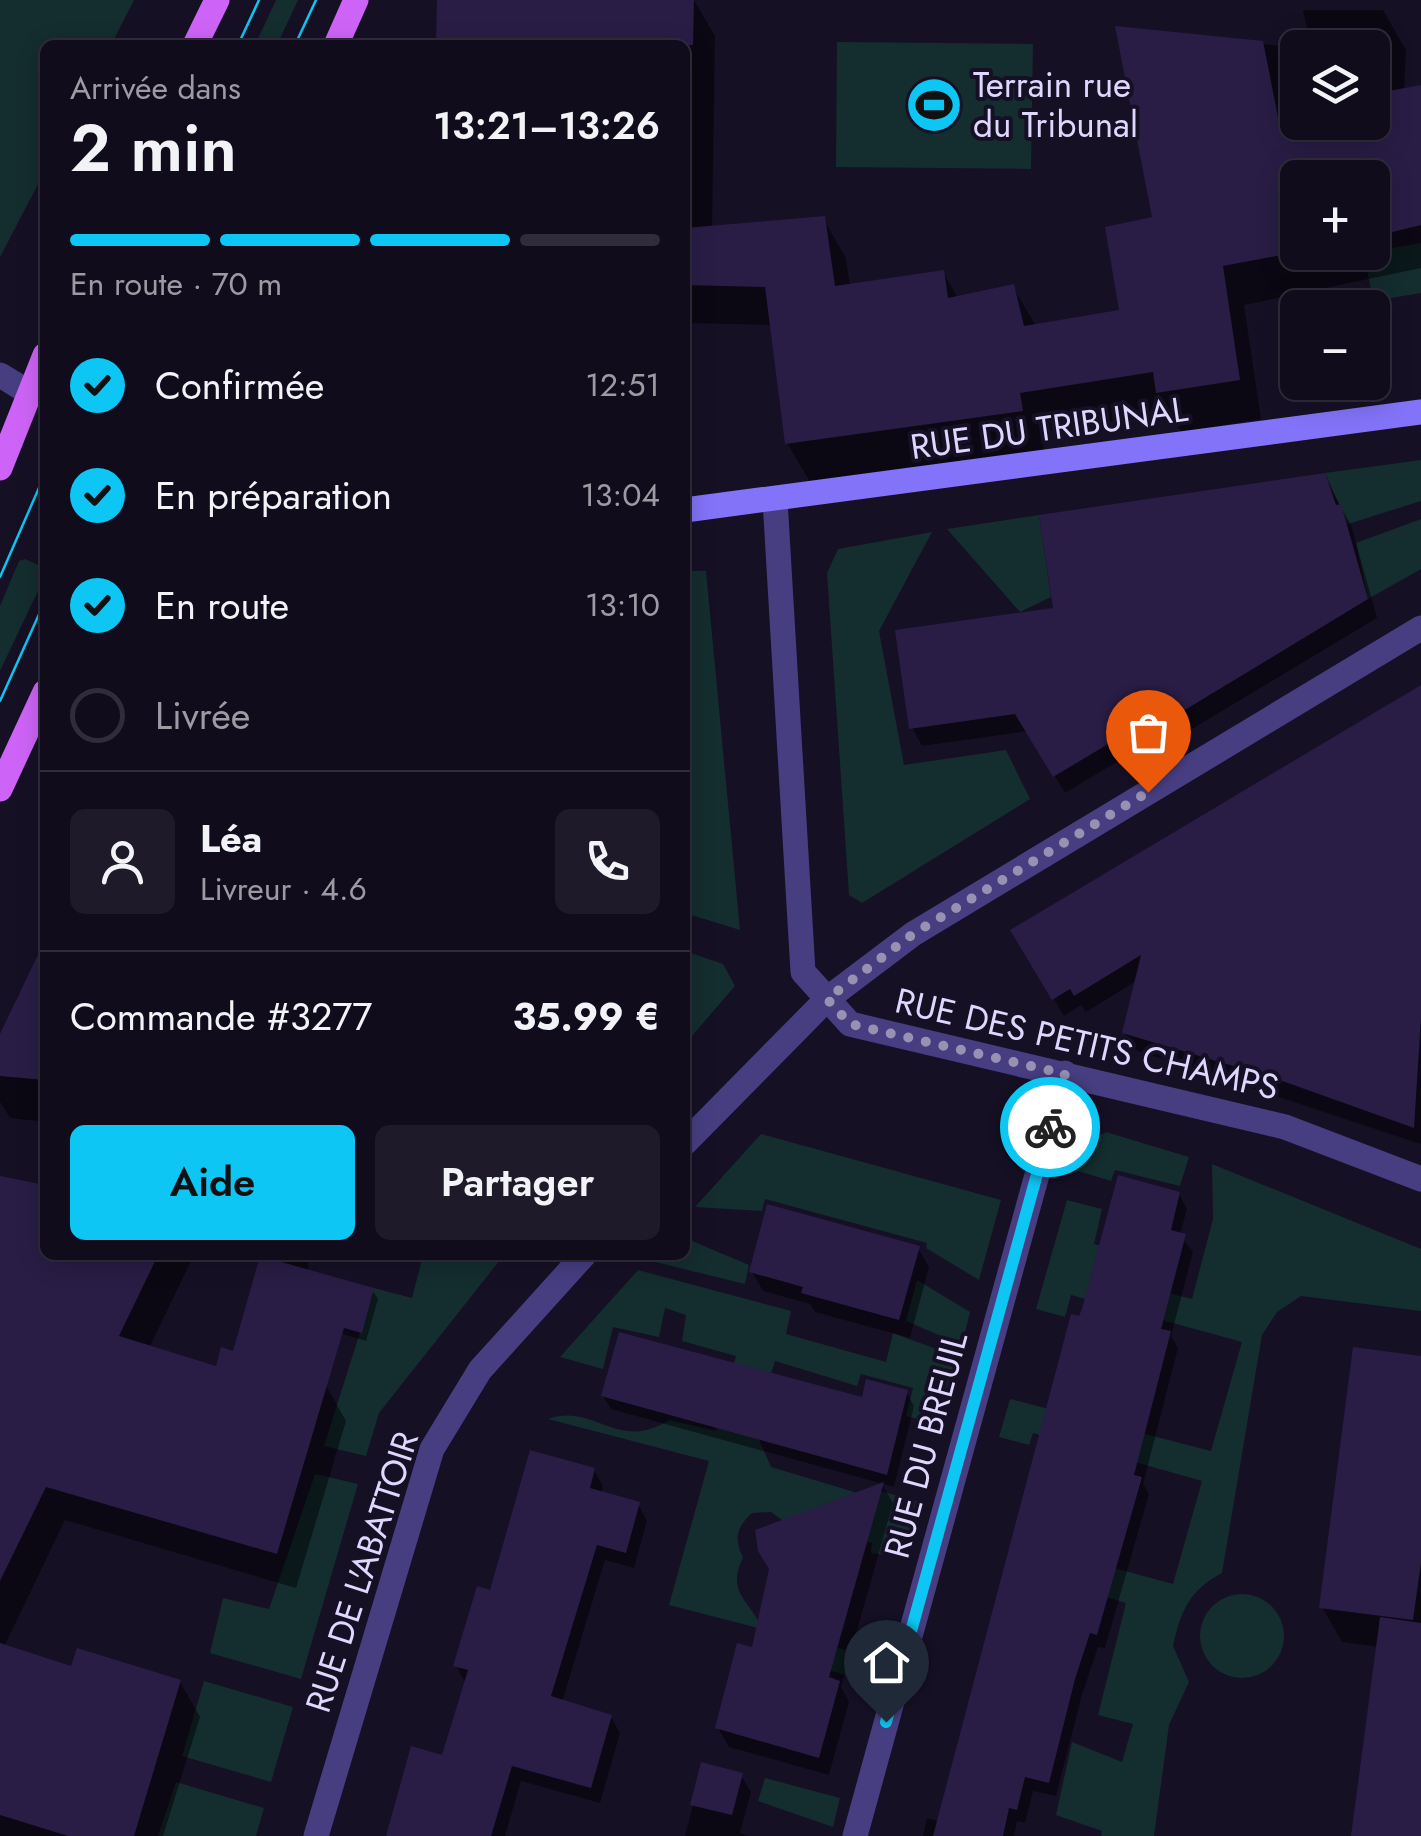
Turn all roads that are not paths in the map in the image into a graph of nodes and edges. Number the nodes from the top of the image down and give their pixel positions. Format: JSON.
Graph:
{"nodes":[{"id":1,"x":216,"y":0,"type":"edge"},
{"id":2,"x":356,"y":0,"type":"edge"},
{"id":3,"x":196,"y":40,"type":"edge"},
{"id":4,"x":338,"y":40,"type":"edge"},
{"id":5,"x":0,"y":374,"type":"edge"},
{"id":6,"x":37,"y":397,"type":"edge"},
{"id":7,"x":1421,"y":412,"type":"edge"},
{"id":8,"x":0,"y":468,"type":"edge"},
{"id":9,"x":775,"y":500,"type":"junction"},
{"id":10,"x":690,"y":509,"type":"edge"},
{"id":11,"x":1421,"y":628,"type":"edge"},
{"id":12,"x":40,"y":703,"type":"edge"},
{"id":13,"x":0,"y":789,"type":"edge"},
{"id":14,"x":827,"y":999,"type":"junction"},
{"id":15,"x":1065,"y":1074,"type":"junction"},
{"id":16,"x":690,"y":1138,"type":"edge"},
{"id":17,"x":1421,"y":1179,"type":"edge"},
{"id":18,"x":579,"y":1260,"type":"edge"},
{"id":19,"x":316,"y":1836,"type":"edge"},
{"id":20,"x":855,"y":1836,"type":"edge"}],
"edges":[{"from":1,"to":3,"type":"main road"},
{"from":2,"to":4,"type":"main road"},
{"from":5,"to":6,"type":"street"},
{"from":6,"to":8,"type":"main road"},
{"from":7,"to":9,"type":"street","name":"RUE DU TRIBUNAL"},
{"from":9,"to":10,"type":"street","name":"RUE DU TRIBUNAL"},
{"from":9,"to":14,"type":"street","name":"RUE DES PETITS CHAMPS"},
{"from":11,"to":14,"type":"street"},
{"from":12,"to":13,"type":"main road"},
{"from":14,"to":15,"type":"street","name":"RUE DES PETITS CHAMPS"},
{"from":14,"to":16,"type":"street"},
{"from":15,"to":17,"type":"street","name":"RUE DES PETITS CHAMPS"},
{"from":15,"to":20,"type":"street","name":"RUE DU BREUIL"},
{"from":18,"to":19,"type":"street","name":"RUE DE L'ABATTOIR"}]}
